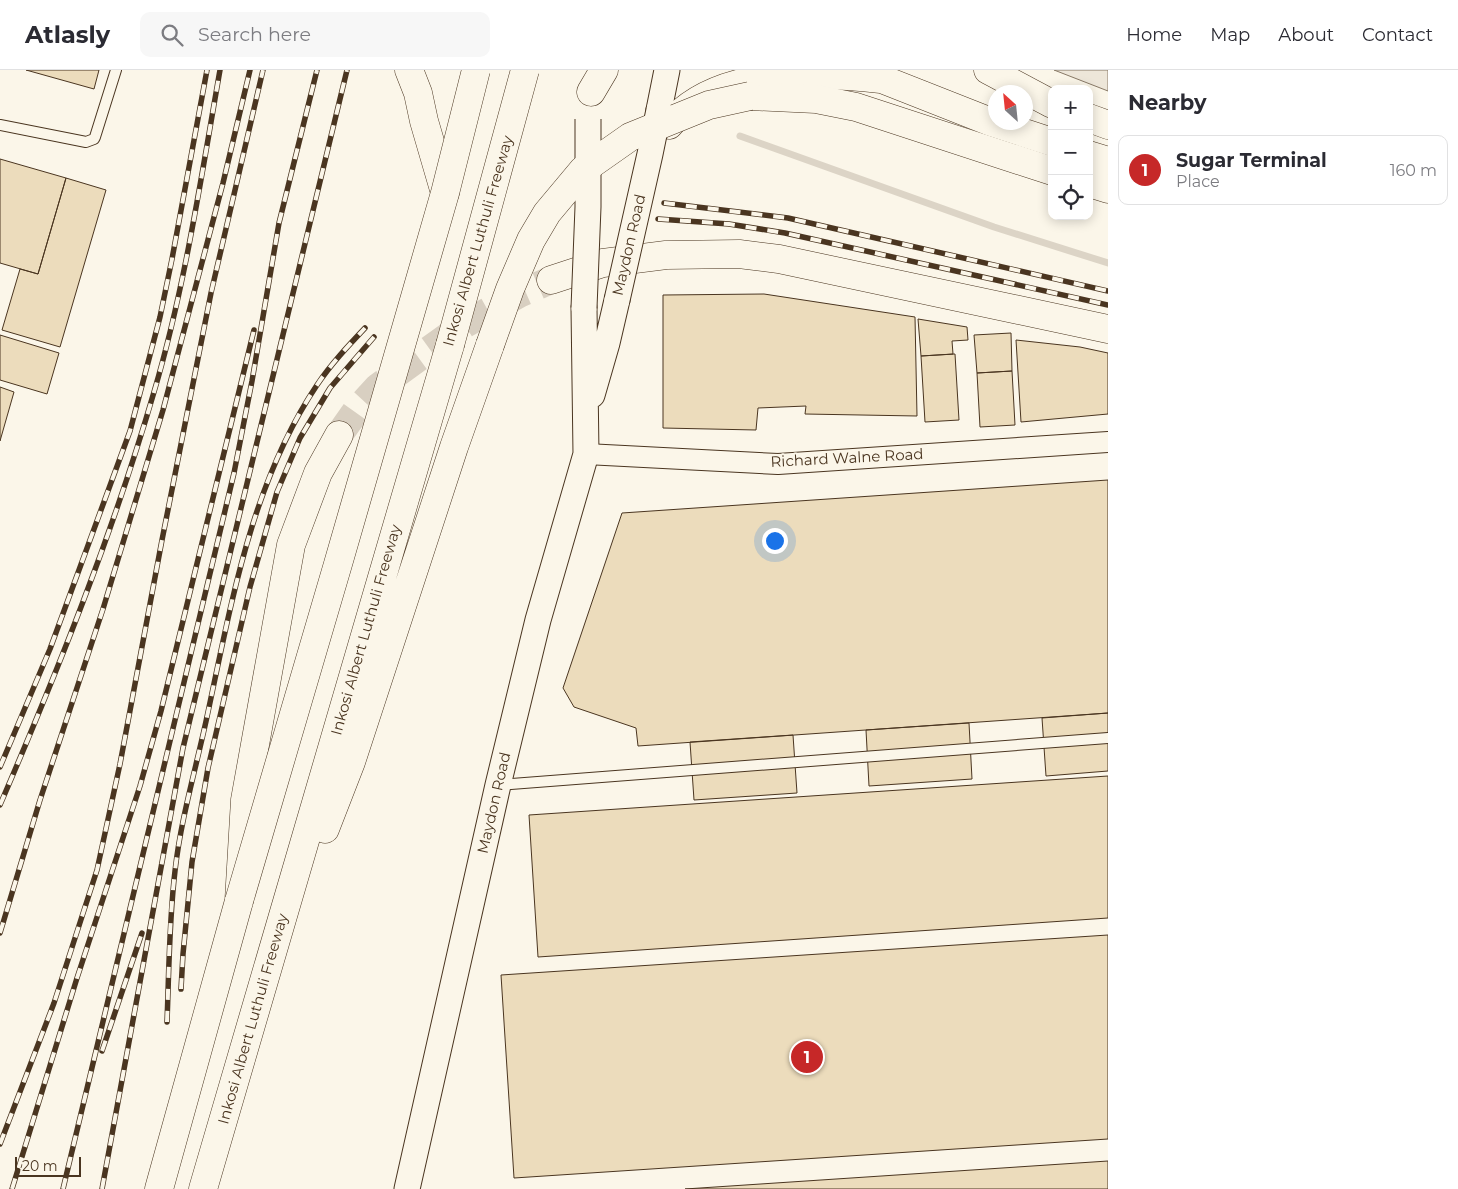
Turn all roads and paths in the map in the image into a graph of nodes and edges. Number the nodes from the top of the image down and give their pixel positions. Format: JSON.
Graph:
{"nodes":[{"id":1,"x":116,"y":70,"type":"edge"},
{"id":2,"x":409,"y":70,"type":"edge"},
{"id":3,"x":476,"y":70,"type":"edge"},
{"id":4,"x":525,"y":70,"type":"edge"},
{"id":5,"x":668,"y":70,"type":"edge"},
{"id":6,"x":988,"y":70,"type":"edge"},
{"id":7,"x":870,"y":75,"type":"edge"},
{"id":8,"x":596,"y":77,"type":"edge"},
{"id":9,"x":1048,"y":102,"type":"edge"},
{"id":10,"x":1093,"y":119,"type":"edge"},
{"id":11,"x":1108,"y":125,"type":"edge"},
{"id":12,"x":0,"y":126,"type":"edge"},
{"id":13,"x":1048,"y":141,"type":"edge"},
{"id":14,"x":650,"y":154,"type":"junction"},
{"id":15,"x":1093,"y":155,"type":"edge"},
{"id":16,"x":1108,"y":161,"type":"edge"},
{"id":17,"x":1048,"y":169,"type":"edge"},
{"id":18,"x":1093,"y":184,"type":"edge"},
{"id":19,"x":1108,"y":189,"type":"edge"},
{"id":20,"x":445,"y":193,"type":"junction"},
{"id":21,"x":551,"y":280,"type":"tunnel mouth"},
{"id":22,"x":1108,"y":329,"type":"edge"},
{"id":23,"x":585,"y":419,"type":"junction"},
{"id":24,"x":339,"y":435,"type":"tunnel mouth"},
{"id":25,"x":1108,"y":442,"type":"edge"},
{"id":26,"x":586,"y":454,"type":"junction"},
{"id":27,"x":1108,"y":738,"type":"edge"},
{"id":28,"x":498,"y":786,"type":"junction"},
{"id":29,"x":239,"y":901,"type":"junction"},
{"id":30,"x":261,"y":992,"type":"junction"},
{"id":31,"x":160,"y":1189,"type":"edge"},
{"id":32,"x":203,"y":1189,"type":"edge"},
{"id":33,"x":407,"y":1189,"type":"edge"}],
"edges":[{"from":1,"to":12,"type":"lane"},
{"from":2,"to":20,"type":"main road"},
{"from":3,"to":20,"type":"main road","bridge":true},
{"from":4,"to":30,"type":"main road","name":"Inkosi Albert Luthuli Freeway","bridge":true},
{"from":5,"to":14,"type":"street","name":"Maydon Road","bridge":true},
{"from":6,"to":9,"type":"main road"},
{"from":7,"to":13,"type":"main road"},
{"from":7,"to":14,"type":"main road"},
{"from":8,"to":23,"type":"street","name":"Maydon Road","bridge":true},
{"from":10,"to":11,"type":"main road"},
{"from":14,"to":23,"type":"street","name":"Maydon Road","bridge":true},
{"from":15,"to":16,"type":"main road"},
{"from":17,"to":30,"type":"main road","bridge":true},
{"from":18,"to":19,"type":"main road"},
{"from":20,"to":29,"type":"main road","bridge":true},
{"from":21,"to":22,"type":"main road"},
{"from":23,"to":26,"type":"street","name":"Maydon Road"},
{"from":24,"to":29,"type":"main road"},
{"from":25,"to":26,"type":"street","name":"Richard Walne Road"},
{"from":26,"to":28,"type":"street","name":"Maydon Road"},
{"from":27,"to":28,"type":"lane"},
{"from":28,"to":33,"type":"street","name":"Maydon Road"},
{"from":29,"to":31,"type":"main road"},
{"from":30,"to":32,"type":"main road","name":"Inkosi Albert Luthuli Freeway"}]}
